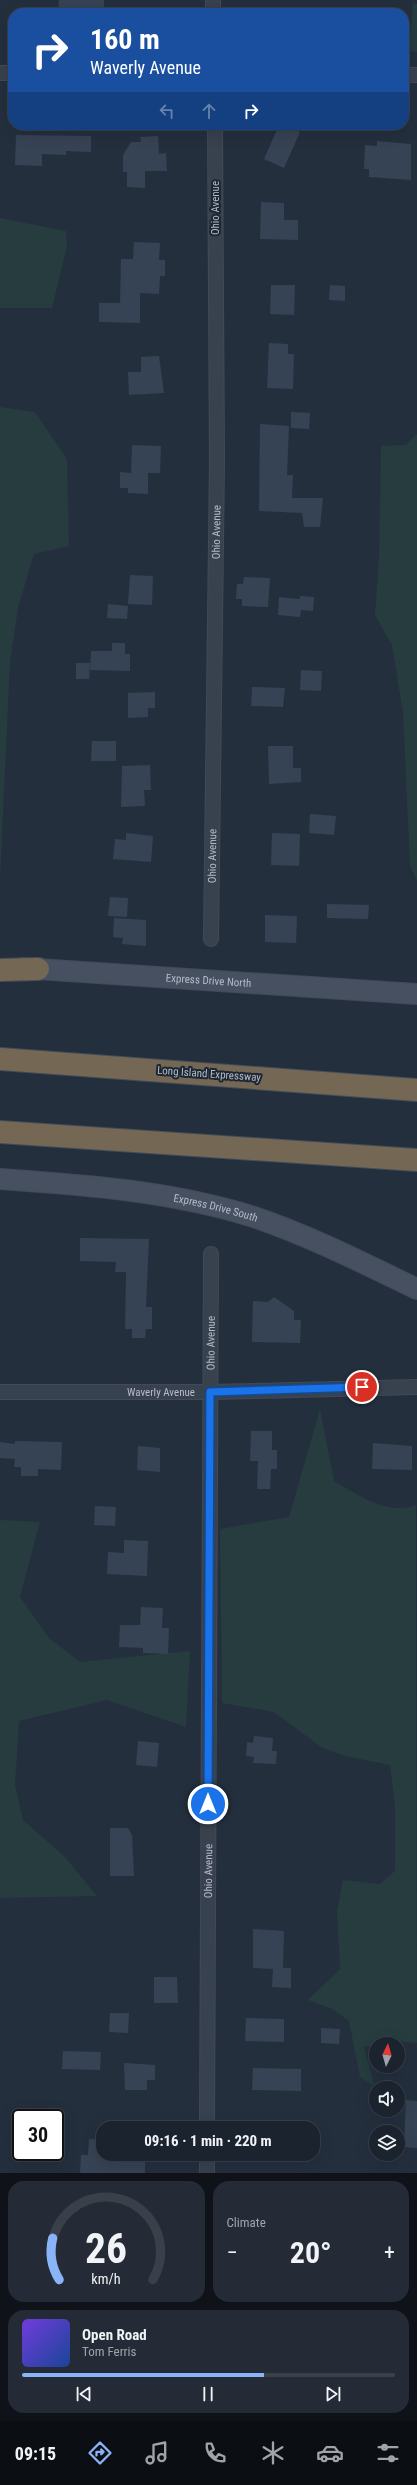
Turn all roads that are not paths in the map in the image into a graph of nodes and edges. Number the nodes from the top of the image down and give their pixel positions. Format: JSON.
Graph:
{"nodes":[{"id":1,"x":215,"y":130,"type":"edge"},
{"id":2,"x":211,"y":939,"type":"dead end"},
{"id":3,"x":0,"y":966,"type":"edge"},
{"id":4,"x":38,"y":969,"type":"junction"},
{"id":5,"x":0,"y":970,"type":"edge"},
{"id":6,"x":417,"y":994,"type":"edge"},
{"id":7,"x":0,"y":1059,"type":"edge"},
{"id":8,"x":417,"y":1090,"type":"edge"},
{"id":9,"x":0,"y":1132,"type":"edge"},
{"id":10,"x":417,"y":1160,"type":"edge"},
{"id":11,"x":0,"y":1179,"type":"edge"},
{"id":12,"x":211,"y":1254,"type":"dead end"},
{"id":13,"x":417,"y":1289,"type":"edge"},
{"id":14,"x":417,"y":1387,"type":"edge"},
{"id":15,"x":0,"y":1392,"type":"edge"},
{"id":16,"x":210,"y":1392,"type":"junction"},
{"id":17,"x":207,"y":2121,"type":"edge"},
{"id":18,"x":207,"y":2161,"type":"edge"},
{"id":19,"x":207,"y":2173,"type":"edge"}],
"edges":[{"from":1,"to":2,"type":"street","name":"Ohio Avenue"},
{"from":3,"to":4,"type":"main road","name":"Express Drive North"},
{"from":4,"to":5,"type":"highway"},
{"from":4,"to":6,"type":"main road","name":"Express Drive North"},
{"from":7,"to":8,"type":"highway","name":"Long Island Expressway"},
{"from":9,"to":10,"type":"highway"},
{"from":11,"to":13,"type":"main road","name":"Express Drive South"},
{"from":12,"to":16,"type":"street","name":"Ohio Avenue"},
{"from":14,"to":16,"type":"street","name":"Waverly Avenue"},
{"from":15,"to":16,"type":"street","name":"Waverly Avenue"},
{"from":16,"to":17,"type":"street","name":"Ohio Avenue"},
{"from":18,"to":19,"type":"street"}]}
